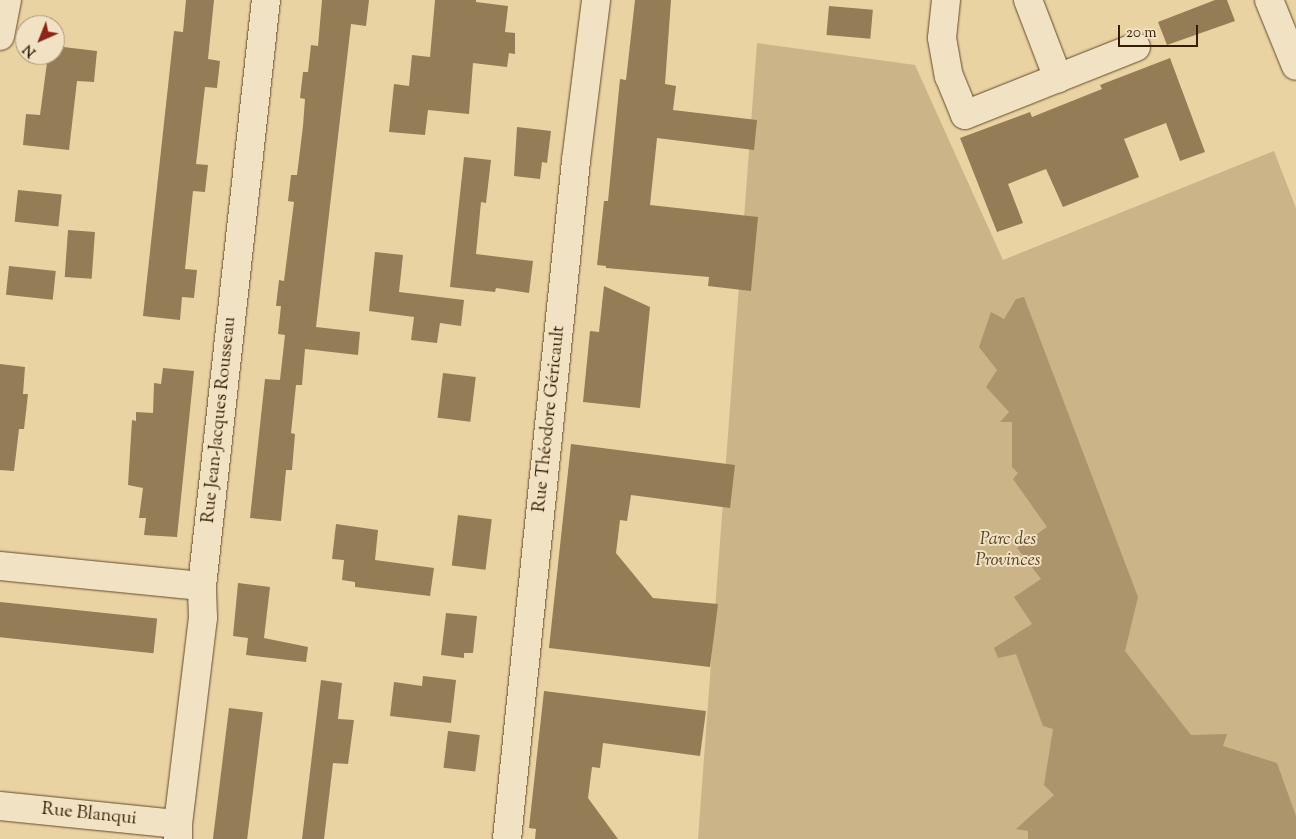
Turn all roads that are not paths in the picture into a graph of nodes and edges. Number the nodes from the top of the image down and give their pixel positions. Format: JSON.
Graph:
{"nodes":[{"id":1,"x":6,"y":0,"type":"edge"},
{"id":2,"x":266,"y":0,"type":"edge"},
{"id":3,"x":596,"y":0,"type":"edge"},
{"id":4,"x":946,"y":0,"type":"edge"},
{"id":5,"x":1028,"y":0,"type":"edge"},
{"id":6,"x":1270,"y":0,"type":"edge"},
{"id":7,"x":0,"y":36,"type":"edge"},
{"id":8,"x":1136,"y":47,"type":"dead end"},
{"id":9,"x":1296,"y":66,"type":"edge"},
{"id":10,"x":1058,"y":78,"type":"junction"},
{"id":11,"x":0,"y":566,"type":"edge"},
{"id":12,"x":202,"y":586,"type":"junction"},
{"id":13,"x":0,"y":806,"type":"edge"},
{"id":14,"x":178,"y":832,"type":"edge"},
{"id":15,"x":507,"y":839,"type":"edge"}],
"edges":[{"from":1,"to":7,"type":"street"},
{"from":2,"to":12,"type":"street","name":"Rue Jean-Jacques Rousseau"},
{"from":3,"to":15,"type":"street","name":"Rue Théodore Géricault"},
{"from":4,"to":10,"type":"street"},
{"from":5,"to":10,"type":"street"},
{"from":6,"to":9,"type":"street"},
{"from":8,"to":10,"type":"street"},
{"from":11,"to":12,"type":"street"},
{"from":12,"to":14,"type":"street","name":"Rue Jean-Jacques Rousseau"},
{"from":13,"to":14,"type":"street","name":"Rue Blanqui"}]}
